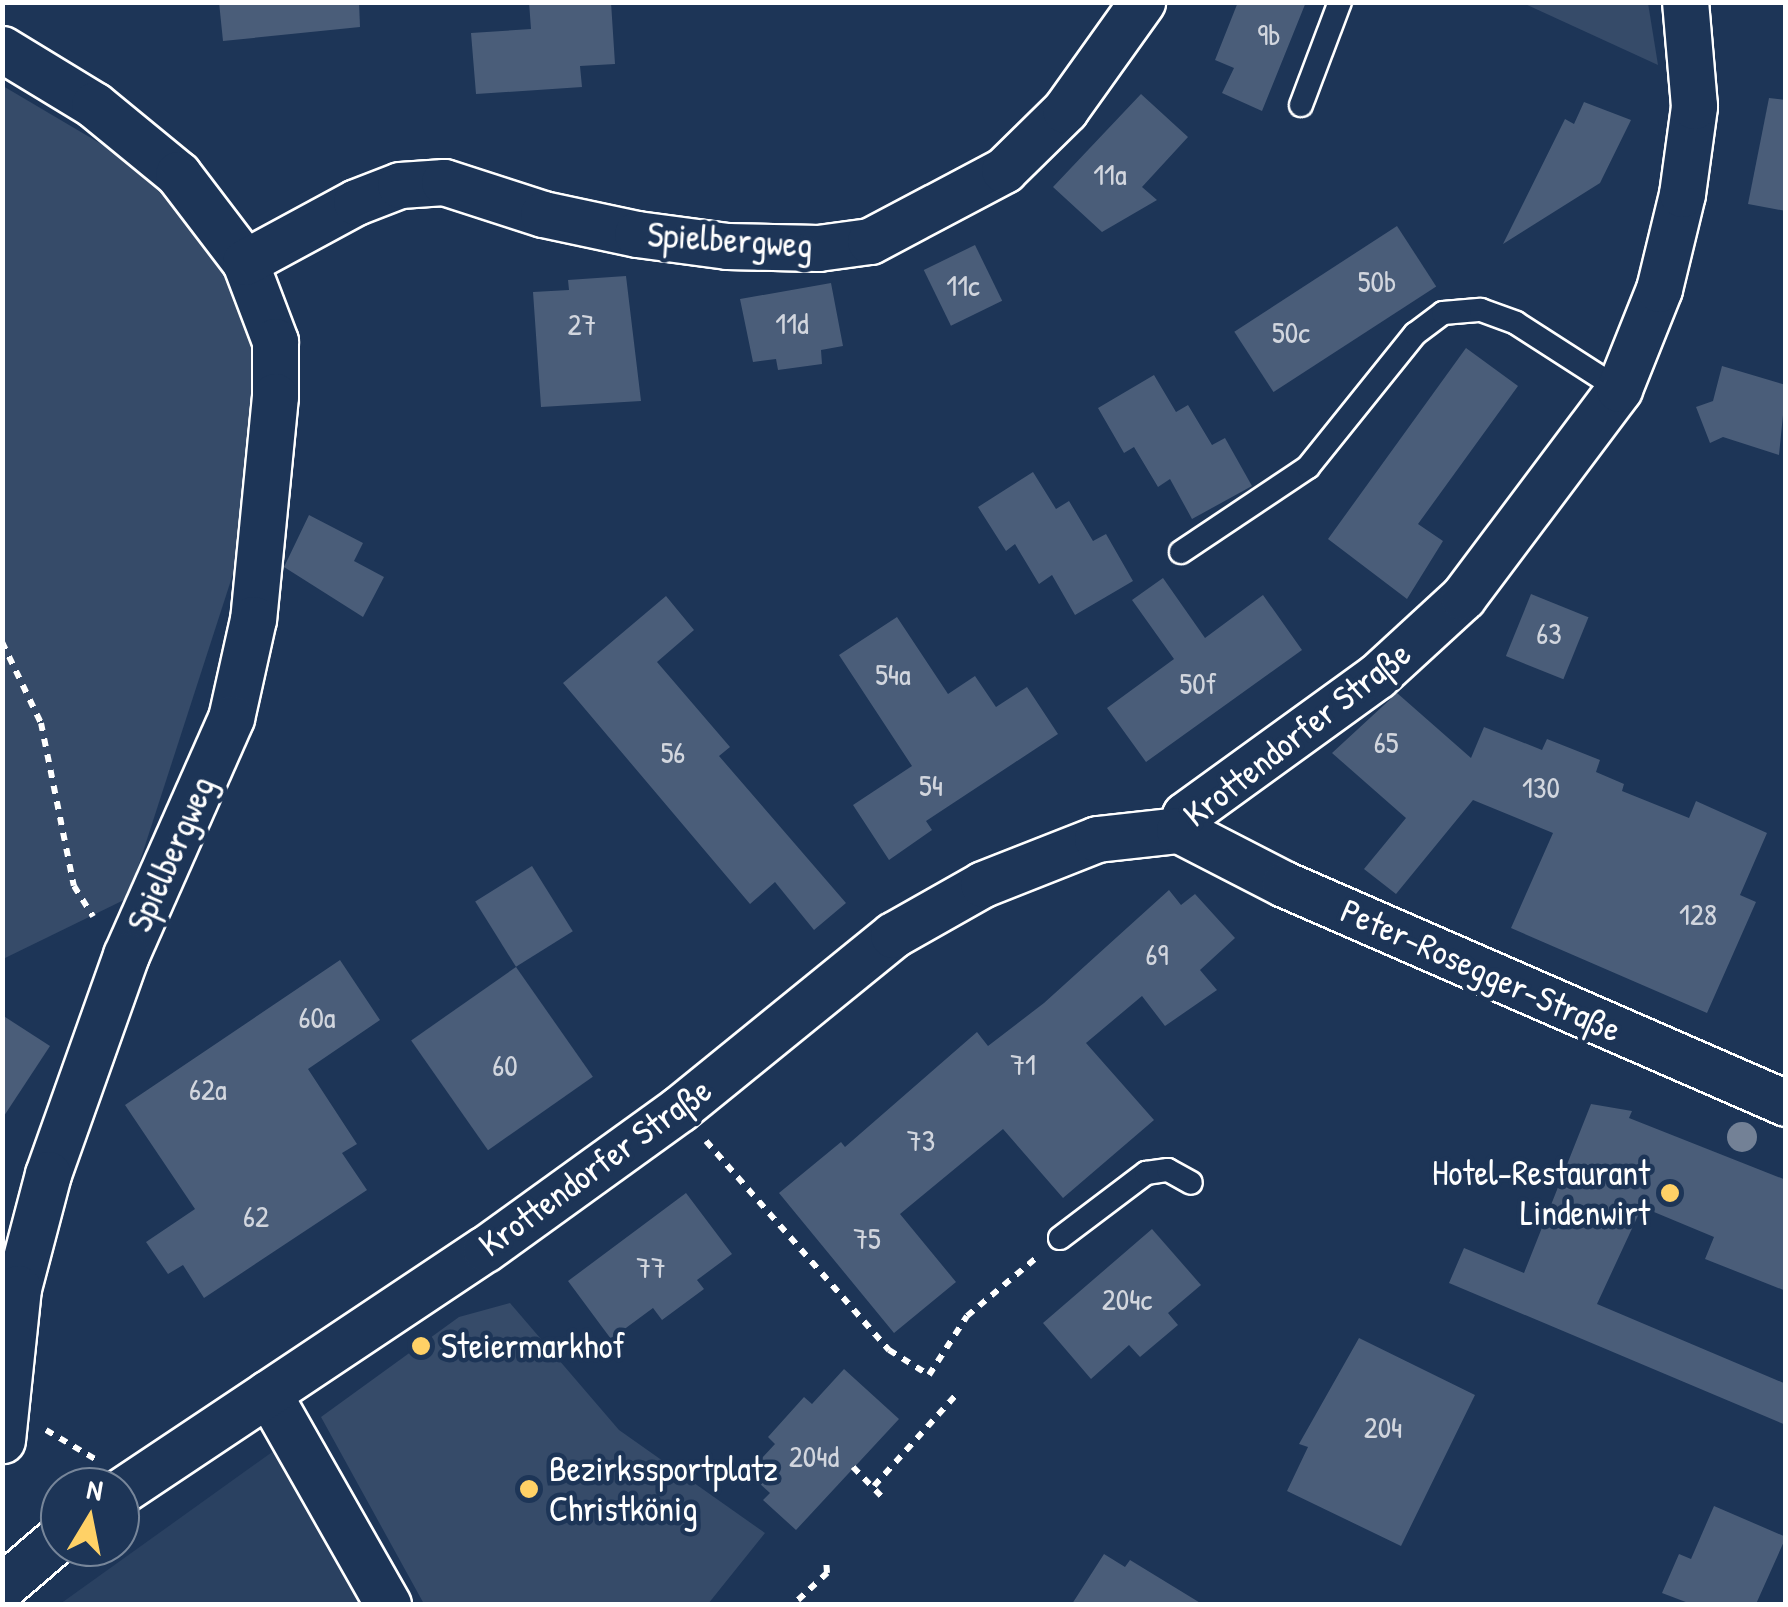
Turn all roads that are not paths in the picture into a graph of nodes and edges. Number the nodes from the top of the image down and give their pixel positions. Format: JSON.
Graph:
{"nodes":[{"id":1,"x":1142,"y":2,"type":"edge"},
{"id":2,"x":1340,"y":2,"type":"edge"},
{"id":3,"x":1685,"y":2,"type":"edge"},
{"id":4,"x":2,"y":49,"type":"edge"},
{"id":5,"x":1301,"y":105,"type":"dead end"},
{"id":6,"x":246,"y":262,"type":"junction"},
{"id":7,"x":1620,"y":389,"type":"junction"},
{"id":8,"x":1180,"y":552,"type":"dead end"},
{"id":9,"x":1180,"y":830,"type":"junction"},
{"id":10,"x":1786,"y":1103,"type":"edge"},
{"id":11,"x":1191,"y":1182,"type":"dead end"},
{"id":12,"x":1060,"y":1238,"type":"road end"},
{"id":13,"x":268,"y":1393,"type":"junction"},
{"id":14,"x":5,"y":1420,"type":"edge"},
{"id":15,"x":140,"y":1478,"type":"edge"},
{"id":16,"x":40,"y":1554,"type":"edge"},
{"id":17,"x":2,"y":1587,"type":"edge"},
{"id":18,"x":388,"y":1604,"type":"edge"}],
"edges":[{"from":1,"to":6,"type":"street","name":"Spielbergweg"},
{"from":2,"to":5,"type":"lane"},
{"from":3,"to":7,"type":"street","name":"Krottendorfer Straße"},
{"from":4,"to":6,"type":"street","name":"Spielbergweg"},
{"from":6,"to":14,"type":"street","name":"Spielbergweg"},
{"from":7,"to":8,"type":"lane"},
{"from":7,"to":9,"type":"street","name":"Krottendorfer Straße"},
{"from":9,"to":10,"type":"street","name":"Peter-Rosegger-Straße"},
{"from":9,"to":13,"type":"street","name":"Krottendorfer Straße"},
{"from":11,"to":12,"type":"lane"},
{"from":13,"to":15,"type":"street","name":"Krottendorfer Straße"},
{"from":13,"to":18,"type":"street"},
{"from":16,"to":17,"type":"street"}]}
